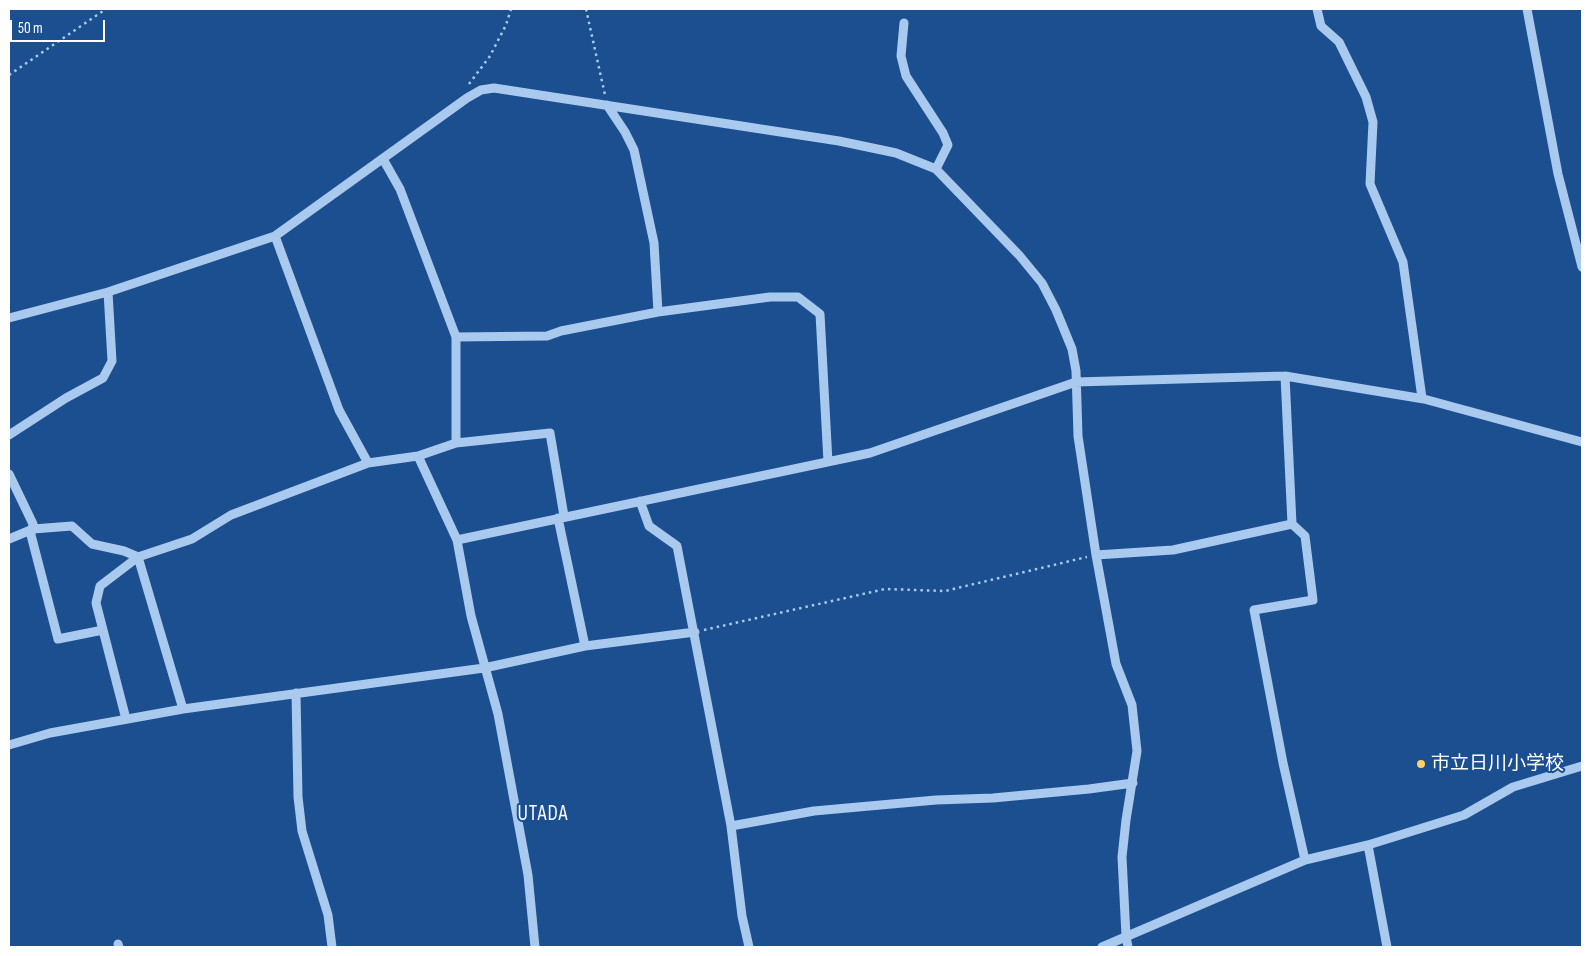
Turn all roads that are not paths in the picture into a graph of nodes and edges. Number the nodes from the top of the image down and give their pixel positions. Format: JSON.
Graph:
{"nodes":[{"id":1,"x":1317,"y":9,"type":"edge"},
{"id":2,"x":1527,"y":9,"type":"edge"},
{"id":3,"x":904,"y":23,"type":"dead end"},
{"id":4,"x":607,"y":105,"type":"junction"},
{"id":5,"x":383,"y":158,"type":"junction"},
{"id":6,"x":936,"y":168,"type":"junction"},
{"id":7,"x":275,"y":236,"type":"junction"},
{"id":8,"x":1580,"y":250,"type":"edge"},
{"id":9,"x":1582,"y":267,"type":"edge"},
{"id":10,"x":108,"y":292,"type":"junction"},
{"id":11,"x":658,"y":312,"type":"junction"},
{"id":12,"x":9,"y":318,"type":"edge"},
{"id":13,"x":456,"y":337,"type":"junction"},
{"id":14,"x":1285,"y":376,"type":"junction"},
{"id":15,"x":1076,"y":382,"type":"junction"},
{"id":16,"x":1424,"y":399,"type":"junction"},
{"id":17,"x":9,"y":435,"type":"edge"},
{"id":18,"x":1582,"y":442,"type":"edge"},
{"id":19,"x":456,"y":443,"type":"junction"},
{"id":20,"x":418,"y":456,"type":"junction"},
{"id":21,"x":828,"y":462,"type":"junction"},
{"id":22,"x":368,"y":463,"type":"junction"},
{"id":23,"x":9,"y":474,"type":"edge"},
{"id":24,"x":640,"y":501,"type":"junction"},
{"id":25,"x":561,"y":517,"type":"junction"},
{"id":26,"x":1292,"y":524,"type":"junction"},
{"id":27,"x":33,"y":526,"type":"junction"},
{"id":28,"x":9,"y":539,"type":"edge"},
{"id":29,"x":457,"y":540,"type":"junction"},
{"id":30,"x":1096,"y":555,"type":"junction"},
{"id":31,"x":138,"y":557,"type":"junction"},
{"id":32,"x":103,"y":630,"type":"junction"},
{"id":33,"x":695,"y":632,"type":"junction"},
{"id":34,"x":585,"y":646,"type":"junction"},
{"id":35,"x":484,"y":668,"type":"junction"},
{"id":36,"x":296,"y":693,"type":"junction"},
{"id":37,"x":183,"y":709,"type":"junction"},
{"id":38,"x":126,"y":719,"type":"junction"},
{"id":39,"x":9,"y":745,"type":"edge"},
{"id":40,"x":1582,"y":766,"type":"edge"},
{"id":41,"x":1133,"y":783,"type":"junction"},
{"id":42,"x":731,"y":826,"type":"junction"},
{"id":43,"x":1368,"y":845,"type":"junction"},
{"id":44,"x":1306,"y":860,"type":"junction"},
{"id":45,"x":1126,"y":936,"type":"junction"},
{"id":46,"x":332,"y":947,"type":"edge"},
{"id":47,"x":535,"y":947,"type":"edge"},
{"id":48,"x":749,"y":947,"type":"edge"},
{"id":49,"x":1102,"y":947,"type":"edge"},
{"id":50,"x":1128,"y":947,"type":"edge"},
{"id":51,"x":1387,"y":947,"type":"edge"}],
"edges":[{"from":1,"to":16,"type":"street"},
{"from":2,"to":8,"type":"street"},
{"from":3,"to":6,"type":"street"},
{"from":4,"to":5,"type":"street"},
{"from":4,"to":6,"type":"street"},
{"from":4,"to":11,"type":"street"},
{"from":5,"to":7,"type":"street"},
{"from":5,"to":13,"type":"street"},
{"from":6,"to":15,"type":"street"},
{"from":7,"to":10,"type":"street"},
{"from":7,"to":22,"type":"street"},
{"from":8,"to":9,"type":"street"},
{"from":10,"to":12,"type":"street"},
{"from":10,"to":17,"type":"street"},
{"from":11,"to":13,"type":"street"},
{"from":11,"to":21,"type":"street"},
{"from":13,"to":19,"type":"street"},
{"from":14,"to":15,"type":"street"},
{"from":14,"to":16,"type":"street"},
{"from":14,"to":26,"type":"street"},
{"from":15,"to":21,"type":"street"},
{"from":15,"to":30,"type":"street"},
{"from":16,"to":18,"type":"street"},
{"from":19,"to":20,"type":"street"},
{"from":19,"to":25,"type":"street"},
{"from":20,"to":22,"type":"street"},
{"from":20,"to":29,"type":"street"},
{"from":21,"to":24,"type":"street"},
{"from":22,"to":31,"type":"street"},
{"from":23,"to":27,"type":"street"},
{"from":24,"to":25,"type":"street"},
{"from":24,"to":33,"type":"street"},
{"from":25,"to":29,"type":"street"},
{"from":25,"to":34,"type":"street"},
{"from":26,"to":30,"type":"street"},
{"from":26,"to":44,"type":"street"},
{"from":27,"to":28,"type":"street"},
{"from":27,"to":31,"type":"street"},
{"from":27,"to":32,"type":"street"},
{"from":29,"to":35,"type":"street"},
{"from":30,"to":41,"type":"street"},
{"from":31,"to":32,"type":"street"},
{"from":31,"to":37,"type":"street"},
{"from":32,"to":38,"type":"street"},
{"from":33,"to":34,"type":"street"},
{"from":33,"to":42,"type":"street"},
{"from":34,"to":35,"type":"street"},
{"from":35,"to":36,"type":"street"},
{"from":35,"to":47,"type":"street"},
{"from":36,"to":37,"type":"street"},
{"from":36,"to":46,"type":"street"},
{"from":37,"to":38,"type":"street"},
{"from":38,"to":39,"type":"street"},
{"from":40,"to":43,"type":"street"},
{"from":41,"to":42,"type":"street"},
{"from":41,"to":45,"type":"street"},
{"from":42,"to":48,"type":"street"},
{"from":43,"to":44,"type":"street"},
{"from":43,"to":51,"type":"street"},
{"from":44,"to":45,"type":"street"},
{"from":45,"to":49,"type":"street"},
{"from":45,"to":50,"type":"street"}]}
